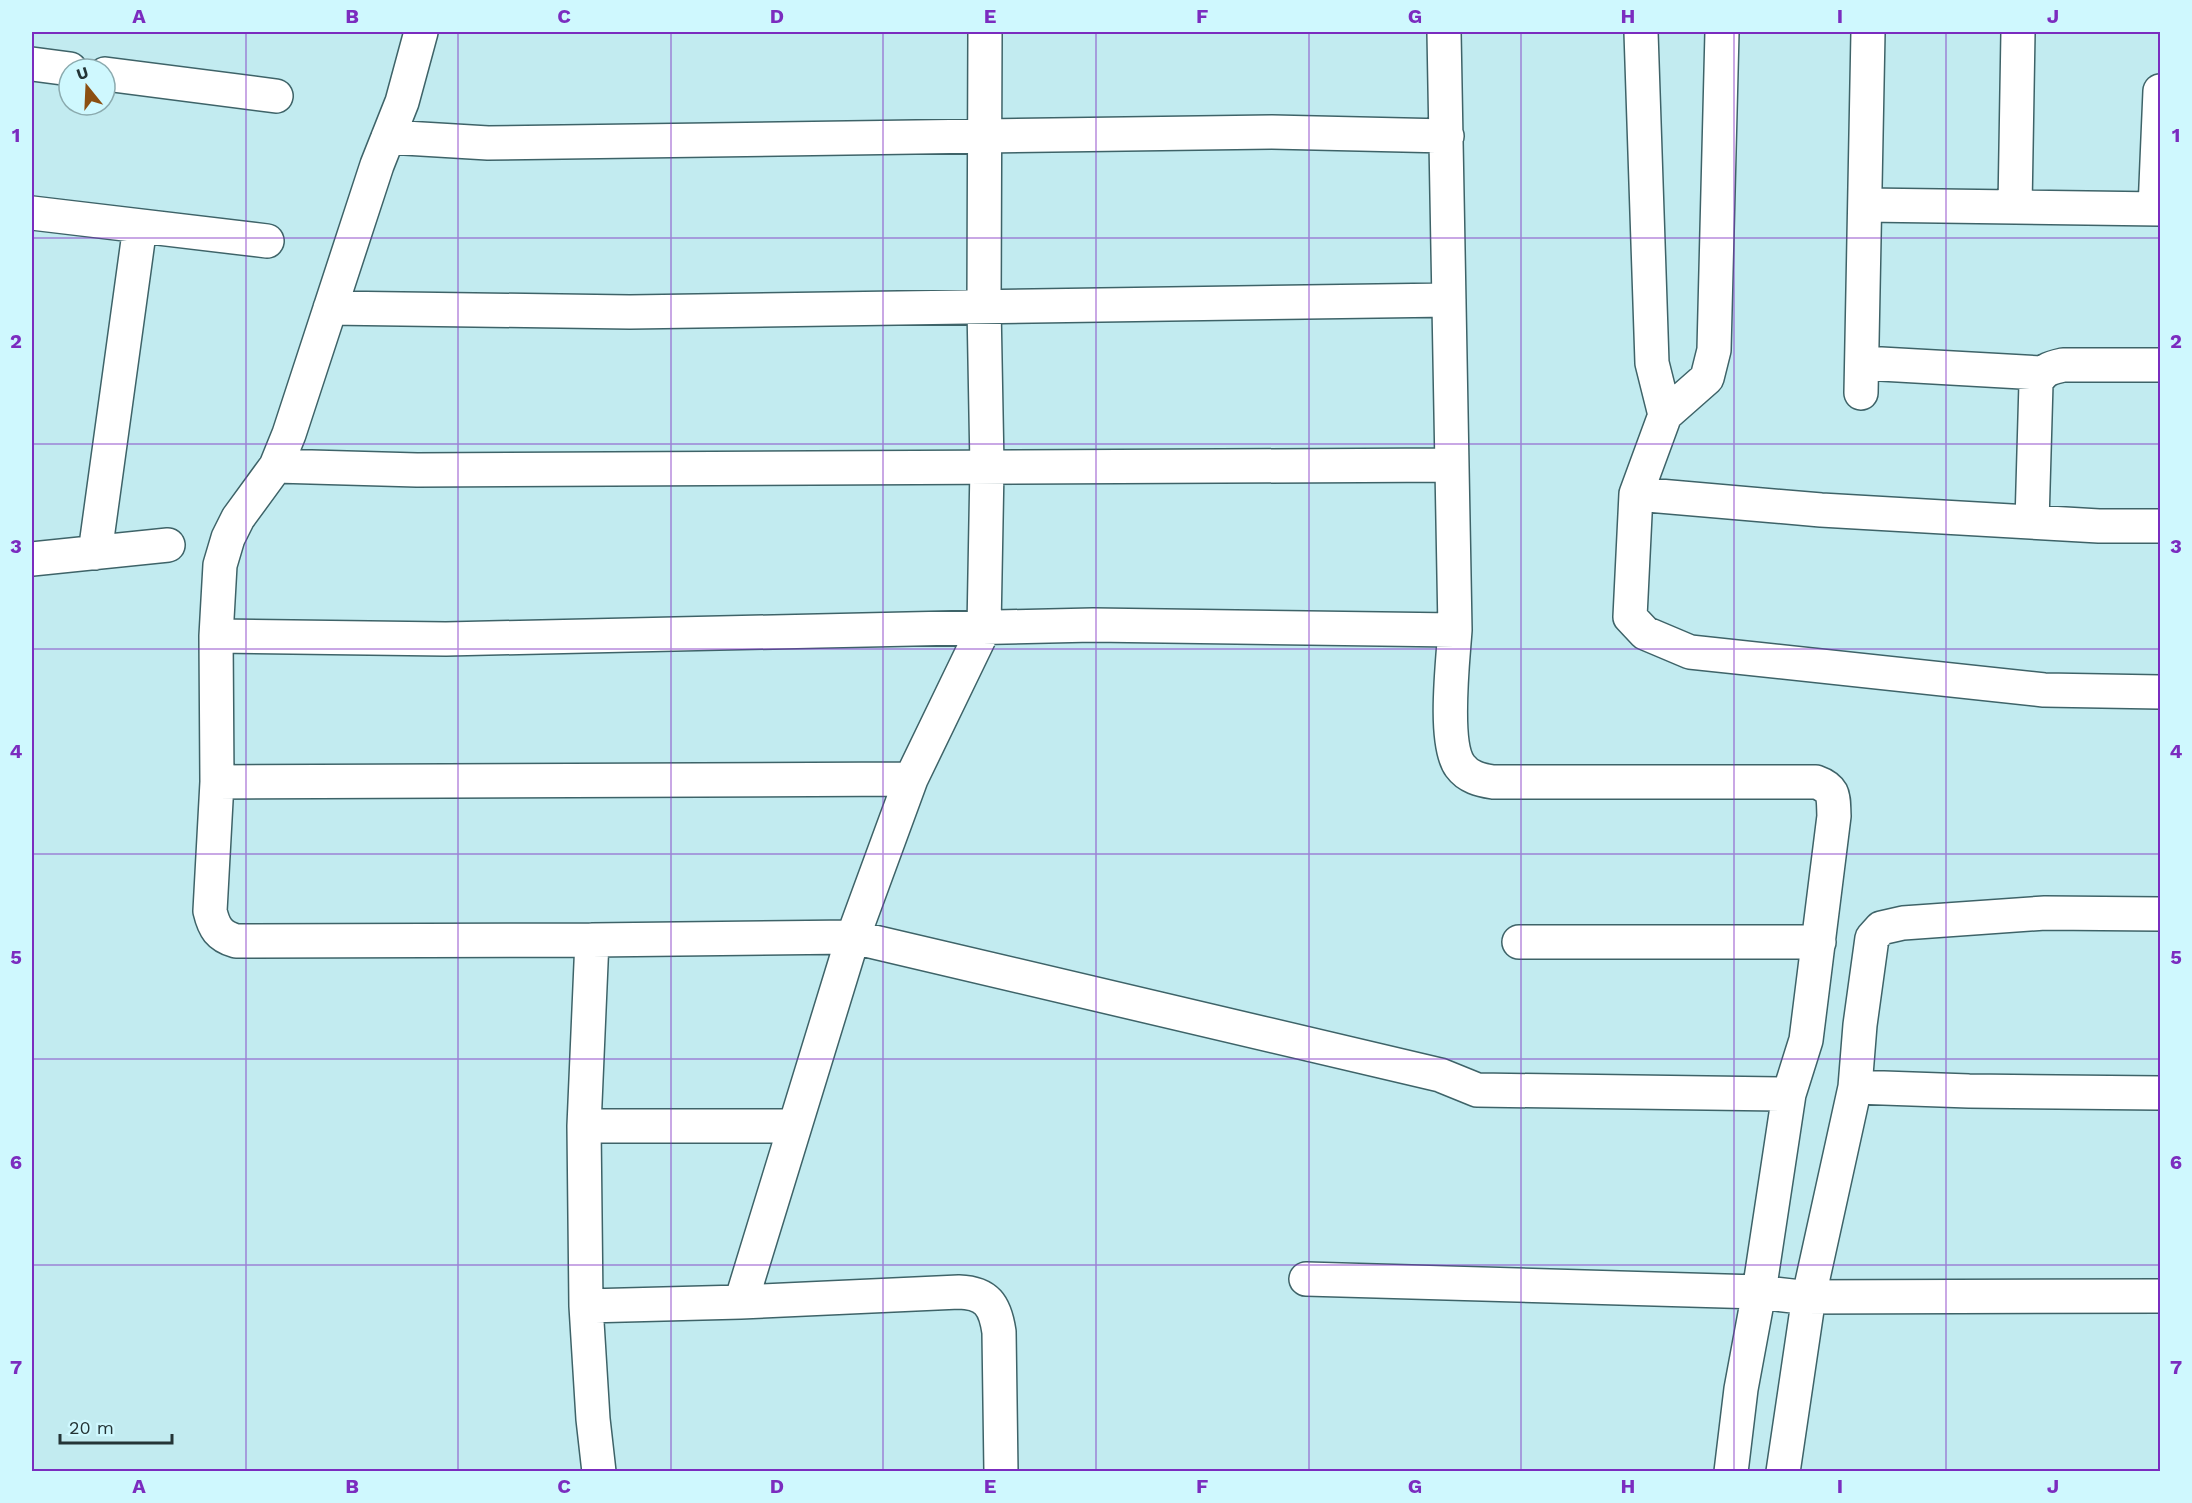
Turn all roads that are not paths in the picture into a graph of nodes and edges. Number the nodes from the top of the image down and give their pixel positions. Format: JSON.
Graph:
{"nodes":[{"id":1,"x":421,"y":32,"type":"edge"},
{"id":2,"x":985,"y":32,"type":"edge"},
{"id":3,"x":1444,"y":32,"type":"edge"},
{"id":4,"x":1641,"y":32,"type":"edge"},
{"id":5,"x":1722,"y":32,"type":"edge"},
{"id":6,"x":1868,"y":32,"type":"edge"},
{"id":7,"x":2018,"y":32,"type":"edge"},
{"id":8,"x":32,"y":64,"type":"edge"},
{"id":9,"x":57,"y":67,"type":"edge"},
{"id":10,"x":117,"y":76,"type":"edge"},
{"id":11,"x":2160,"y":91,"type":"edge"},
{"id":12,"x":276,"y":96,"type":"dead end"},
{"id":13,"x":983,"y":136,"type":"junction"},
{"id":14,"x":1446,"y":136,"type":"junction"},
{"id":15,"x":388,"y":137,"type":"junction"},
{"id":16,"x":1865,"y":205,"type":"junction"},
{"id":17,"x":2015,"y":207,"type":"junction"},
{"id":18,"x":2158,"y":209,"type":"edge"},
{"id":19,"x":32,"y":213,"type":"edge"},
{"id":20,"x":140,"y":226,"type":"junction"},
{"id":21,"x":267,"y":241,"type":"dead end"},
{"id":22,"x":1449,"y":300,"type":"junction"},
{"id":23,"x":984,"y":306,"type":"junction"},
{"id":24,"x":330,"y":308,"type":"junction"},
{"id":25,"x":2160,"y":365,"type":"edge"},
{"id":26,"x":2041,"y":374,"type":"junction"},
{"id":27,"x":1665,"y":415,"type":"junction"},
{"id":28,"x":1452,"y":465,"type":"junction"},
{"id":29,"x":276,"y":466,"type":"junction"},
{"id":30,"x":987,"y":467,"type":"junction"},
{"id":31,"x":1636,"y":494,"type":"junction"},
{"id":32,"x":2032,"y":522,"type":"junction"},
{"id":33,"x":2160,"y":526,"type":"edge"},
{"id":34,"x":168,"y":545,"type":"dead end"},
{"id":35,"x":95,"y":553,"type":"junction"},
{"id":36,"x":32,"y":559,"type":"edge"},
{"id":37,"x":984,"y":628,"type":"junction"},
{"id":38,"x":1455,"y":630,"type":"junction"},
{"id":39,"x":216,"y":636,"type":"junction"},
{"id":40,"x":2160,"y":692,"type":"edge"},
{"id":41,"x":911,"y":779,"type":"junction"},
{"id":42,"x":217,"y":782,"type":"junction"},
{"id":43,"x":2160,"y":914,"type":"edge"},
{"id":44,"x":853,"y":937,"type":"junction"},
{"id":45,"x":592,"y":940,"type":"junction"},
{"id":46,"x":1519,"y":942,"type":"dead end"},
{"id":47,"x":1819,"y":942,"type":"junction"},
{"id":48,"x":1855,"y":1087,"type":"junction"},
{"id":49,"x":2160,"y":1093,"type":"edge"},
{"id":50,"x":1789,"y":1094,"type":"junction"},
{"id":51,"x":584,"y":1126,"type":"junction"},
{"id":52,"x":795,"y":1126,"type":"junction"},
{"id":53,"x":1306,"y":1279,"type":"dead end"},
{"id":54,"x":1759,"y":1292,"type":"junction"},
{"id":55,"x":1809,"y":1296,"type":"junction"},
{"id":56,"x":2160,"y":1296,"type":"edge"},
{"id":57,"x":741,"y":1302,"type":"junction"},
{"id":58,"x":586,"y":1306,"type":"junction"},
{"id":59,"x":599,"y":1472,"type":"edge"},
{"id":60,"x":1001,"y":1472,"type":"edge"},
{"id":61,"x":1731,"y":1472,"type":"edge"},
{"id":62,"x":1783,"y":1472,"type":"edge"}],
"edges":[{"from":1,"to":15,"type":"street"},
{"from":2,"to":13,"type":"street"},
{"from":3,"to":14,"type":"street"},
{"from":4,"to":27,"type":"street"},
{"from":5,"to":27,"type":"street"},
{"from":6,"to":16,"type":"street"},
{"from":7,"to":17,"type":"street"},
{"from":8,"to":9,"type":"street"},
{"from":10,"to":12,"type":"street"},
{"from":11,"to":18,"type":"street"},
{"from":13,"to":14,"type":"street"},
{"from":13,"to":15,"type":"street"},
{"from":13,"to":23,"type":"street"},
{"from":14,"to":22,"type":"street"},
{"from":15,"to":24,"type":"street"},
{"from":16,"to":17,"type":"street"},
{"from":16,"to":26,"type":"street"},
{"from":17,"to":18,"type":"street"},
{"from":19,"to":20,"type":"street"},
{"from":20,"to":21,"type":"street"},
{"from":20,"to":35,"type":"street"},
{"from":22,"to":23,"type":"street"},
{"from":22,"to":28,"type":"street"},
{"from":23,"to":24,"type":"street"},
{"from":23,"to":30,"type":"street"},
{"from":24,"to":29,"type":"street"},
{"from":25,"to":26,"type":"street"},
{"from":26,"to":32,"type":"street"},
{"from":27,"to":31,"type":"street"},
{"from":28,"to":30,"type":"street"},
{"from":28,"to":38,"type":"street"},
{"from":29,"to":30,"type":"street"},
{"from":29,"to":39,"type":"street"},
{"from":30,"to":37,"type":"street"},
{"from":31,"to":32,"type":"street"},
{"from":31,"to":40,"type":"street"},
{"from":32,"to":33,"type":"street"},
{"from":34,"to":35,"type":"street"},
{"from":35,"to":36,"type":"street"},
{"from":37,"to":38,"type":"street"},
{"from":37,"to":39,"type":"street"},
{"from":37,"to":41,"type":"street"},
{"from":38,"to":47,"type":"street"},
{"from":39,"to":42,"type":"street"},
{"from":41,"to":42,"type":"street"},
{"from":41,"to":44,"type":"street"},
{"from":42,"to":45,"type":"street"},
{"from":43,"to":48,"type":"street"},
{"from":44,"to":45,"type":"street"},
{"from":44,"to":50,"type":"street"},
{"from":44,"to":52,"type":"street"},
{"from":45,"to":51,"type":"street"},
{"from":46,"to":47,"type":"street"},
{"from":47,"to":50,"type":"street"},
{"from":48,"to":49,"type":"street"},
{"from":48,"to":55,"type":"street"},
{"from":50,"to":54,"type":"street"},
{"from":51,"to":52,"type":"street"},
{"from":51,"to":58,"type":"street"},
{"from":52,"to":57,"type":"street"},
{"from":53,"to":54,"type":"street"},
{"from":54,"to":55,"type":"street"},
{"from":54,"to":61,"type":"street"},
{"from":55,"to":56,"type":"street"},
{"from":55,"to":62,"type":"street"},
{"from":57,"to":58,"type":"street"},
{"from":57,"to":60,"type":"street"},
{"from":58,"to":59,"type":"street"}]}
